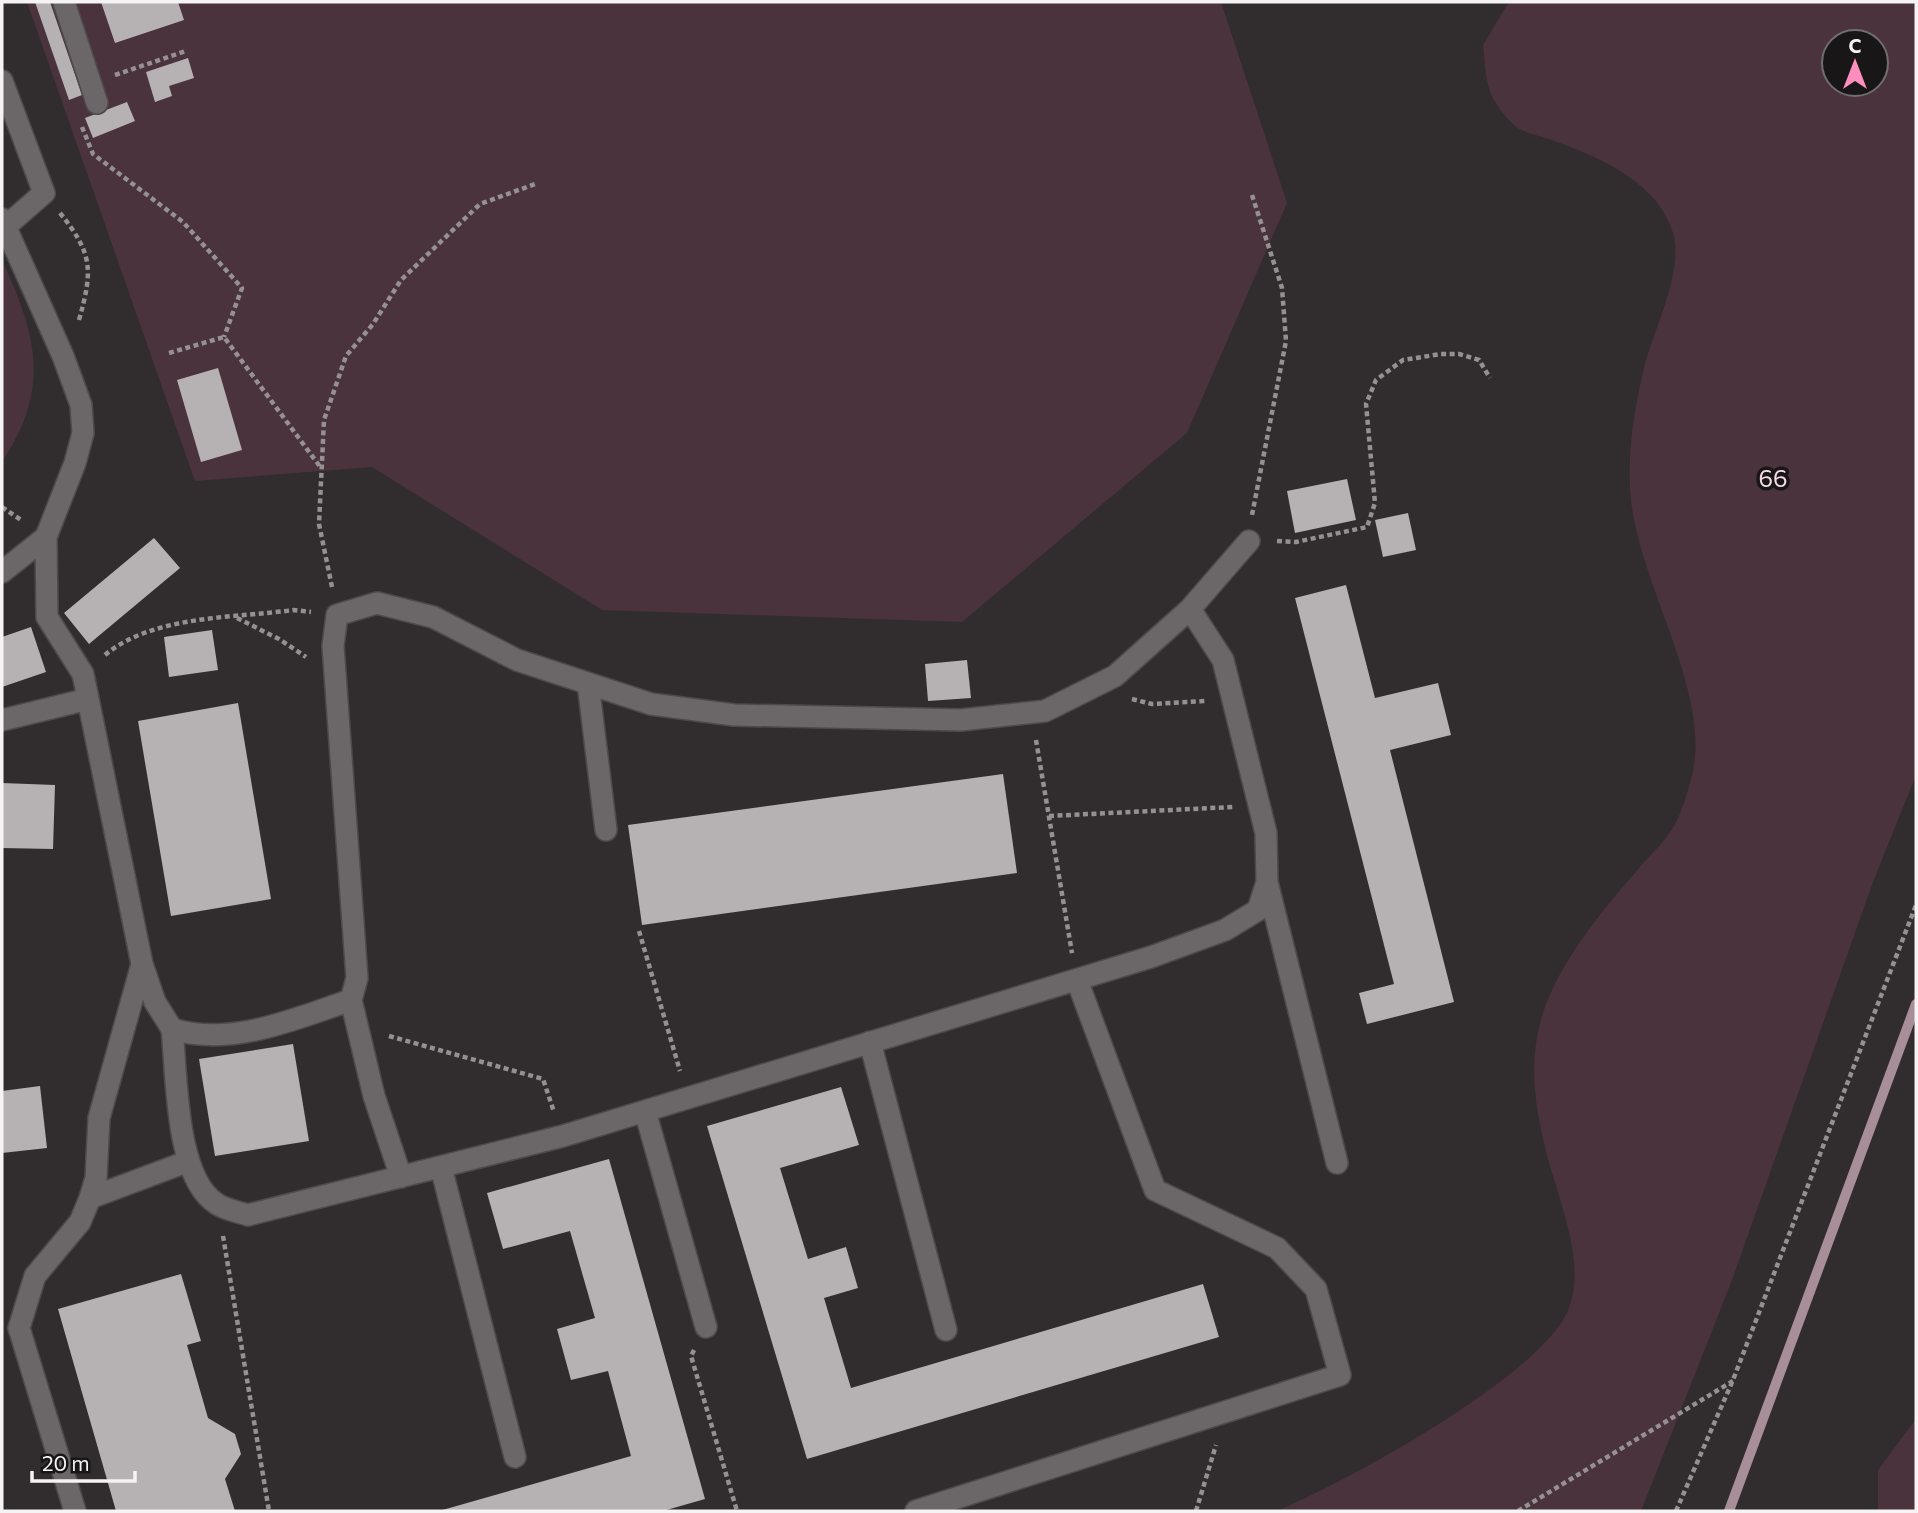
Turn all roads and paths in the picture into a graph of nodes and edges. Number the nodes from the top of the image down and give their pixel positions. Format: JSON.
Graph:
{"nodes":[{"id":1,"x":64,"y":2,"type":"edge"},
{"id":2,"x":186,"y":51,"type":"dead end"},
{"id":3,"x":2,"y":81,"type":"edge"},
{"id":4,"x":94,"y":93,"type":"junction"},
{"id":5,"x":538,"y":183,"type":"dead end"},
{"id":6,"x":44,"y":193,"type":"junction"},
{"id":7,"x":1252,"y":195,"type":"dead end"},
{"id":8,"x":4,"y":223,"type":"edge"},
{"id":9,"x":55,"y":337,"type":"junction"},
{"id":10,"x":223,"y":337,"type":"junction"},
{"id":11,"x":169,"y":353,"type":"dead end"},
{"id":12,"x":1490,"y":378,"type":"dead end"},
{"id":13,"x":322,"y":468,"type":"junction"},
{"id":14,"x":46,"y":537,"type":"junction"},
{"id":15,"x":1249,"y":541,"type":"junction"},
{"id":16,"x":2,"y":572,"type":"edge"},
{"id":17,"x":1190,"y":609,"type":"junction"},
{"id":18,"x":337,"y":615,"type":"junction"},
{"id":19,"x":236,"y":618,"type":"junction"},
{"id":20,"x":83,"y":674,"type":"junction"},
{"id":21,"x":588,"y":683,"type":"junction"},
{"id":22,"x":1090,"y":688,"type":"junction"},
{"id":23,"x":337,"y":694,"type":"junction"},
{"id":24,"x":88,"y":699,"type":"junction"},
{"id":25,"x":1233,"y":699,"type":"junction"},
{"id":26,"x":1031,"y":712,"type":"junction"},
{"id":27,"x":2,"y":720,"type":"edge"},
{"id":28,"x":1260,"y":806,"type":"junction"},
{"id":29,"x":1049,"y":816,"type":"junction"},
{"id":30,"x":606,"y":830,"type":"dead end"},
{"id":31,"x":1268,"y":882,"type":"junction"},
{"id":32,"x":1916,"y":905,"type":"edge"},
{"id":33,"x":639,"y":931,"type":"dead end"},
{"id":34,"x":142,"y":964,"type":"junction"},
{"id":35,"x":1077,"y":980,"type":"junction"},
{"id":36,"x":351,"y":1000,"type":"junction"},
{"id":37,"x":358,"y":1027,"type":"junction"},
{"id":38,"x":172,"y":1029,"type":"junction"},
{"id":39,"x":870,"y":1042,"type":"junction"},
{"id":40,"x":688,"y":1098,"type":"junction"},
{"id":41,"x":645,"y":1111,"type":"junction"},
{"id":42,"x":563,"y":1136,"type":"junction"},
{"id":43,"x":186,"y":1162,"type":"junction"},
{"id":44,"x":1337,"y":1163,"type":"dead end"},
{"id":45,"x":441,"y":1167,"type":"junction"},
{"id":46,"x":401,"y":1177,"type":"junction"},
{"id":47,"x":90,"y":1198,"type":"junction"},
{"id":48,"x":218,"y":1205,"type":"junction"},
{"id":49,"x":706,"y":1327,"type":"joint"},
{"id":50,"x":946,"y":1330,"type":"dead end"},
{"id":51,"x":1733,"y":1380,"type":"junction"},
{"id":52,"x":1226,"y":1411,"type":"junction"},
{"id":53,"x":514,"y":1457,"type":"dead end"},
{"id":54,"x":75,"y":1511,"type":"edge"},
{"id":55,"x":269,"y":1511,"type":"edge"},
{"id":56,"x":737,"y":1511,"type":"edge"},
{"id":57,"x":916,"y":1511,"type":"edge"},
{"id":58,"x":1196,"y":1511,"type":"edge"},
{"id":59,"x":1518,"y":1511,"type":"edge"},
{"id":60,"x":1676,"y":1511,"type":"edge"}],
"edges":[{"from":1,"to":4,"type":"lane"},
{"from":2,"to":4,"type":"path"},
{"from":3,"to":6,"type":"lane"},
{"from":4,"to":10,"type":"path"},
{"from":5,"to":13,"type":"path"},
{"from":6,"to":8,"type":"lane"},
{"from":6,"to":9,"type":"path"},
{"from":7,"to":15,"type":"path"},
{"from":8,"to":9,"type":"lane"},
{"from":9,"to":14,"type":"lane"},
{"from":10,"to":11,"type":"path"},
{"from":10,"to":13,"type":"path"},
{"from":12,"to":15,"type":"path"},
{"from":13,"to":18,"type":"path"},
{"from":14,"to":16,"type":"lane"},
{"from":14,"to":20,"type":"lane"},
{"from":15,"to":17,"type":"lane"},
{"from":17,"to":22,"type":"lane"},
{"from":17,"to":25,"type":"lane"},
{"from":18,"to":19,"type":"path"},
{"from":18,"to":21,"type":"lane"},
{"from":18,"to":23,"type":"lane"},
{"from":19,"to":20,"type":"path"},
{"from":19,"to":23,"type":"path"},
{"from":20,"to":24,"type":"lane"},
{"from":21,"to":26,"type":"lane"},
{"from":21,"to":30,"type":"lane"},
{"from":22,"to":25,"type":"path"},
{"from":22,"to":26,"type":"lane"},
{"from":23,"to":36,"type":"lane"},
{"from":24,"to":27,"type":"lane"},
{"from":24,"to":34,"type":"lane"},
{"from":25,"to":28,"type":"lane"},
{"from":26,"to":29,"type":"path"},
{"from":28,"to":29,"type":"path"},
{"from":28,"to":31,"type":"lane"},
{"from":29,"to":35,"type":"path"},
{"from":31,"to":35,"type":"lane"},
{"from":31,"to":44,"type":"lane"},
{"from":32,"to":51,"type":"path"},
{"from":33,"to":40,"type":"path"},
{"from":34,"to":38,"type":"lane"},
{"from":34,"to":47,"type":"lane"},
{"from":35,"to":39,"type":"lane"},
{"from":35,"to":52,"type":"lane"},
{"from":36,"to":37,"type":"lane"},
{"from":36,"to":38,"type":"lane"},
{"from":37,"to":42,"type":"path"},
{"from":37,"to":46,"type":"lane"},
{"from":38,"to":43,"type":"lane"},
{"from":39,"to":40,"type":"lane"},
{"from":39,"to":50,"type":"lane"},
{"from":40,"to":41,"type":"lane"},
{"from":41,"to":42,"type":"lane"},
{"from":41,"to":49,"type":"lane"},
{"from":42,"to":45,"type":"lane"},
{"from":43,"to":47,"type":"lane"},
{"from":43,"to":48,"type":"lane"},
{"from":45,"to":46,"type":"lane"},
{"from":45,"to":53,"type":"lane"},
{"from":46,"to":48,"type":"lane"},
{"from":47,"to":54,"type":"lane"},
{"from":48,"to":55,"type":"path"},
{"from":49,"to":56,"type":"path"},
{"from":51,"to":59,"type":"path"},
{"from":51,"to":60,"type":"path"},
{"from":52,"to":57,"type":"lane"},
{"from":52,"to":58,"type":"path"}]}
